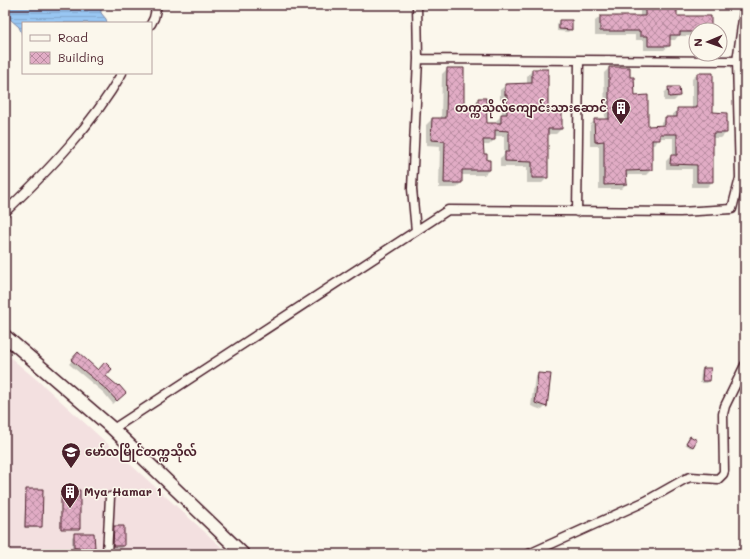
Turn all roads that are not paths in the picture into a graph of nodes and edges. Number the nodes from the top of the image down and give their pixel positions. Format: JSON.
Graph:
{"nodes":[{"id":1,"x":157,"y":5,"type":"edge"},
{"id":2,"x":417,"y":5,"type":"edge"},
{"id":3,"x":745,"y":12,"type":"edge"},
{"id":4,"x":152,"y":22,"type":"edge"},
{"id":5,"x":418,"y":59,"type":"junction"},
{"id":6,"x":579,"y":61,"type":"junction"},
{"id":7,"x":737,"y":61,"type":"junction"},
{"id":8,"x":121,"y":74,"type":"edge"},
{"id":9,"x":5,"y":212,"type":"edge"},
{"id":10,"x":577,"y":212,"type":"junction"},
{"id":11,"x":416,"y":231,"type":"junction"},
{"id":12,"x":5,"y":336,"type":"edge"},
{"id":13,"x":745,"y":365,"type":"edge"},
{"id":14,"x":113,"y":429,"type":"junction"},
{"id":15,"x":110,"y":497,"type":"dead end"},
{"id":16,"x":107,"y":554,"type":"edge"},
{"id":17,"x":243,"y":554,"type":"edge"},
{"id":18,"x":529,"y":554,"type":"edge"}],
"edges":[{"from":1,"to":4,"type":"street"},
{"from":2,"to":5,"type":"street"},
{"from":3,"to":7,"type":"street"},
{"from":5,"to":6,"type":"street"},
{"from":5,"to":11,"type":"street"},
{"from":6,"to":7,"type":"street"},
{"from":6,"to":10,"type":"street"},
{"from":7,"to":10,"type":"street"},
{"from":8,"to":9,"type":"street"},
{"from":10,"to":11,"type":"street"},
{"from":11,"to":14,"type":"street"},
{"from":12,"to":14,"type":"main road"},
{"from":13,"to":18,"type":"street"},
{"from":14,"to":17,"type":"main road"},
{"from":15,"to":16,"type":"street"}]}
